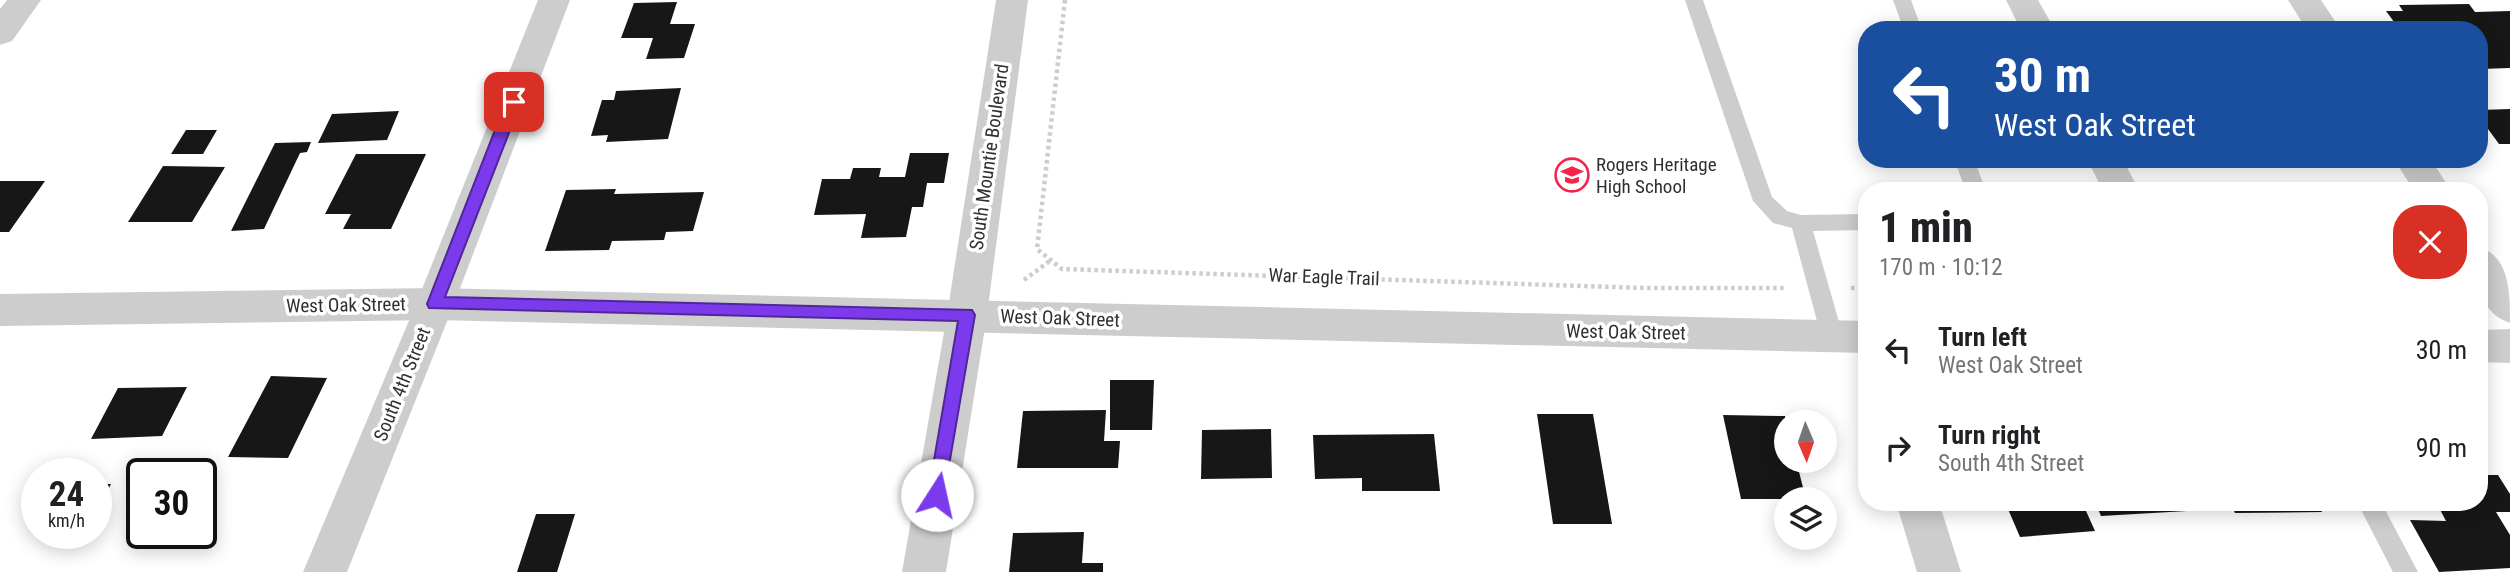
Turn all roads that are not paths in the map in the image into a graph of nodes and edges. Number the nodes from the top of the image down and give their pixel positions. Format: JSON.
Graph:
{"nodes":[{"id":1,"x":25,"y":0,"type":"edge"},
{"id":2,"x":554,"y":0,"type":"edge"},
{"id":3,"x":1012,"y":0,"type":"edge"},
{"id":4,"x":1694,"y":0,"type":"edge"},
{"id":5,"x":1902,"y":0,"type":"edge"},
{"id":6,"x":2022,"y":0,"type":"edge"},
{"id":7,"x":2304,"y":0,"type":"edge"},
{"id":8,"x":1910,"y":21,"type":"edge"},
{"id":9,"x":2033,"y":21,"type":"edge"},
{"id":10,"x":2319,"y":21,"type":"edge"},
{"id":11,"x":0,"y":33,"type":"edge"},
{"id":12,"x":1858,"y":222,"type":"edge"},
{"id":13,"x":1801,"y":223,"type":"junction"},
{"id":14,"x":2488,"y":274,"type":"edge"},
{"id":15,"x":435,"y":304,"type":"junction"},
{"id":16,"x":2510,"y":307,"type":"edge"},
{"id":17,"x":0,"y":310,"type":"edge"},
{"id":18,"x":967,"y":315,"type":"junction"},
{"id":19,"x":1857,"y":339,"type":"edge"},
{"id":20,"x":2488,"y":346,"type":"edge"},
{"id":21,"x":2510,"y":346,"type":"edge"},
{"id":22,"x":1920,"y":511,"type":"edge"},
{"id":23,"x":2374,"y":511,"type":"edge"},
{"id":24,"x":325,"y":572,"type":"edge"},
{"id":25,"x":924,"y":572,"type":"edge"},
{"id":26,"x":1939,"y":572,"type":"edge"},
{"id":27,"x":2406,"y":572,"type":"edge"}],
"edges":[{"from":1,"to":11,"type":"street"},
{"from":2,"to":15,"type":"street","name":"South 4th Street"},
{"from":3,"to":18,"type":"street","name":"South Mountie Boulevard"},
{"from":4,"to":13,"type":"lane"},
{"from":5,"to":8,"type":"lane"},
{"from":6,"to":9,"type":"street"},
{"from":7,"to":10,"type":"street"},
{"from":12,"to":13,"type":"lane"},
{"from":13,"to":19,"type":"lane"},
{"from":14,"to":16,"type":"street"},
{"from":15,"to":17,"type":"street","name":"West Oak Street"},
{"from":15,"to":18,"type":"street","name":"West Oak Street"},
{"from":15,"to":24,"type":"street","name":"South 4th Street"},
{"from":18,"to":19,"type":"street","name":"West Oak Street"},
{"from":18,"to":25,"type":"street","name":"South Mountie Boulevard"},
{"from":20,"to":21,"type":"street"},
{"from":22,"to":26,"type":"street"},
{"from":23,"to":27,"type":"lane"}]}
